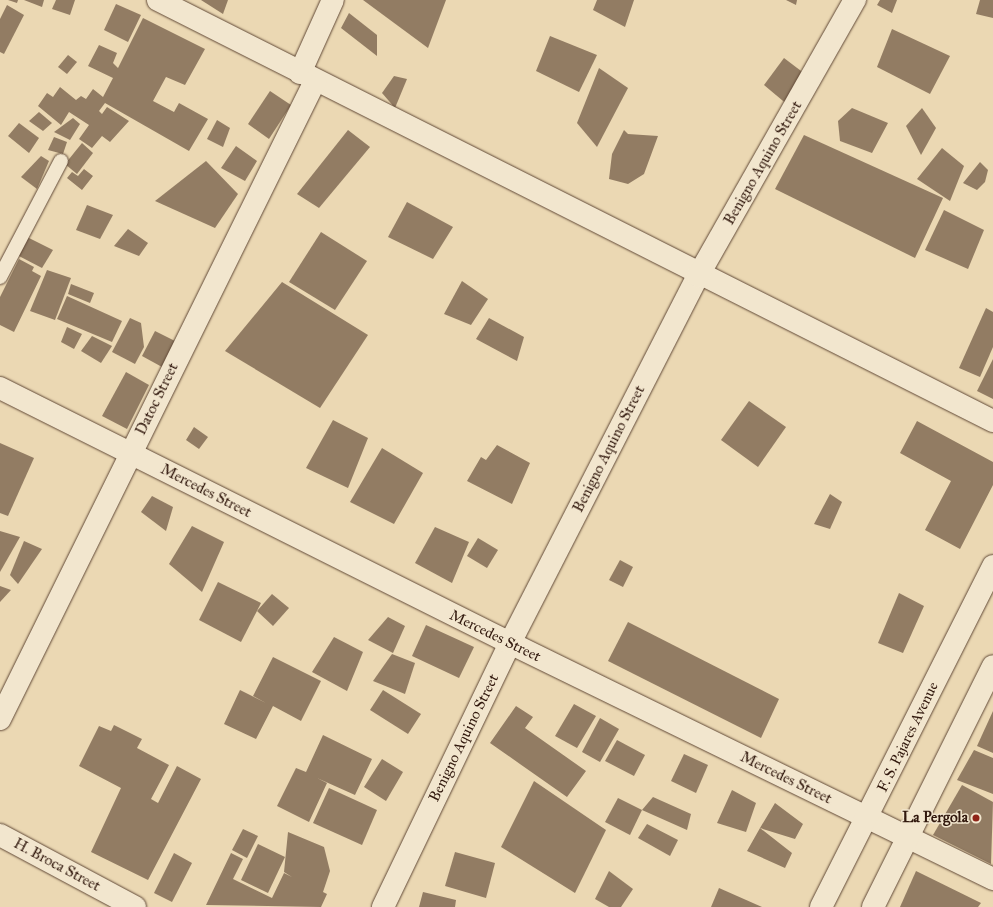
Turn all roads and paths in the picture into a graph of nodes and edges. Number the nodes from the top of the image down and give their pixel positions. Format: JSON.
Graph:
{"nodes":[{"id":1,"x":158,"y":0,"type":"edge"},
{"id":2,"x":333,"y":0,"type":"edge"},
{"id":3,"x":855,"y":0,"type":"edge"},
{"id":4,"x":307,"y":76,"type":"junction"},
{"id":5,"x":61,"y":161,"type":"dead end"},
{"id":6,"x":698,"y":276,"type":"junction"},
{"id":7,"x":0,"y":277,"type":"edge"},
{"id":8,"x":0,"y":388,"type":"edge"},
{"id":9,"x":993,"y":421,"type":"edge"},
{"id":10,"x":130,"y":453,"type":"junction"},
{"id":11,"x":993,"y":566,"type":"edge"},
{"id":12,"x":510,"y":643,"type":"junction"},
{"id":13,"x":993,"y":666,"type":"edge"},
{"id":14,"x":0,"y":719,"type":"edge"},
{"id":15,"x":868,"y":818,"type":"junction"},
{"id":16,"x":0,"y":835,"type":"edge"},
{"id":17,"x":908,"y":838,"type":"junction"},
{"id":18,"x":993,"y":878,"type":"edge"},
{"id":19,"x":135,"y":907,"type":"edge"},
{"id":20,"x":383,"y":907,"type":"edge"},
{"id":21,"x":822,"y":907,"type":"edge"},
{"id":22,"x":873,"y":907,"type":"edge"}],
"edges":[{"from":1,"to":4,"type":"street"},
{"from":2,"to":4,"type":"street","name":"Datoc Street"},
{"from":3,"to":6,"type":"street","name":"Benigno Aquino Street"},
{"from":4,"to":6,"type":"street"},
{"from":4,"to":10,"type":"street","name":"Datoc Street"},
{"from":5,"to":7,"type":"lane"},
{"from":6,"to":9,"type":"street"},
{"from":6,"to":12,"type":"street","name":"Benigno Aquino Street"},
{"from":8,"to":10,"type":"street","name":"Mercedes Street"},
{"from":10,"to":12,"type":"street","name":"Mercedes Street"},
{"from":10,"to":14,"type":"street","name":"Datoc Street"},
{"from":11,"to":15,"type":"street","name":"F. S. Pajares Avenue"},
{"from":12,"to":15,"type":"street","name":"Mercedes Street"},
{"from":12,"to":20,"type":"street","name":"Benigno Aquino Street"},
{"from":13,"to":17,"type":"street"},
{"from":15,"to":17,"type":"street","name":"Mercedes Street"},
{"from":15,"to":21,"type":"street","name":"F. S. Pajares Avenue"},
{"from":16,"to":19,"type":"street","name":"H. Broca Street"},
{"from":17,"to":18,"type":"street","name":"Mercedes Street"},
{"from":17,"to":22,"type":"street"}]}
